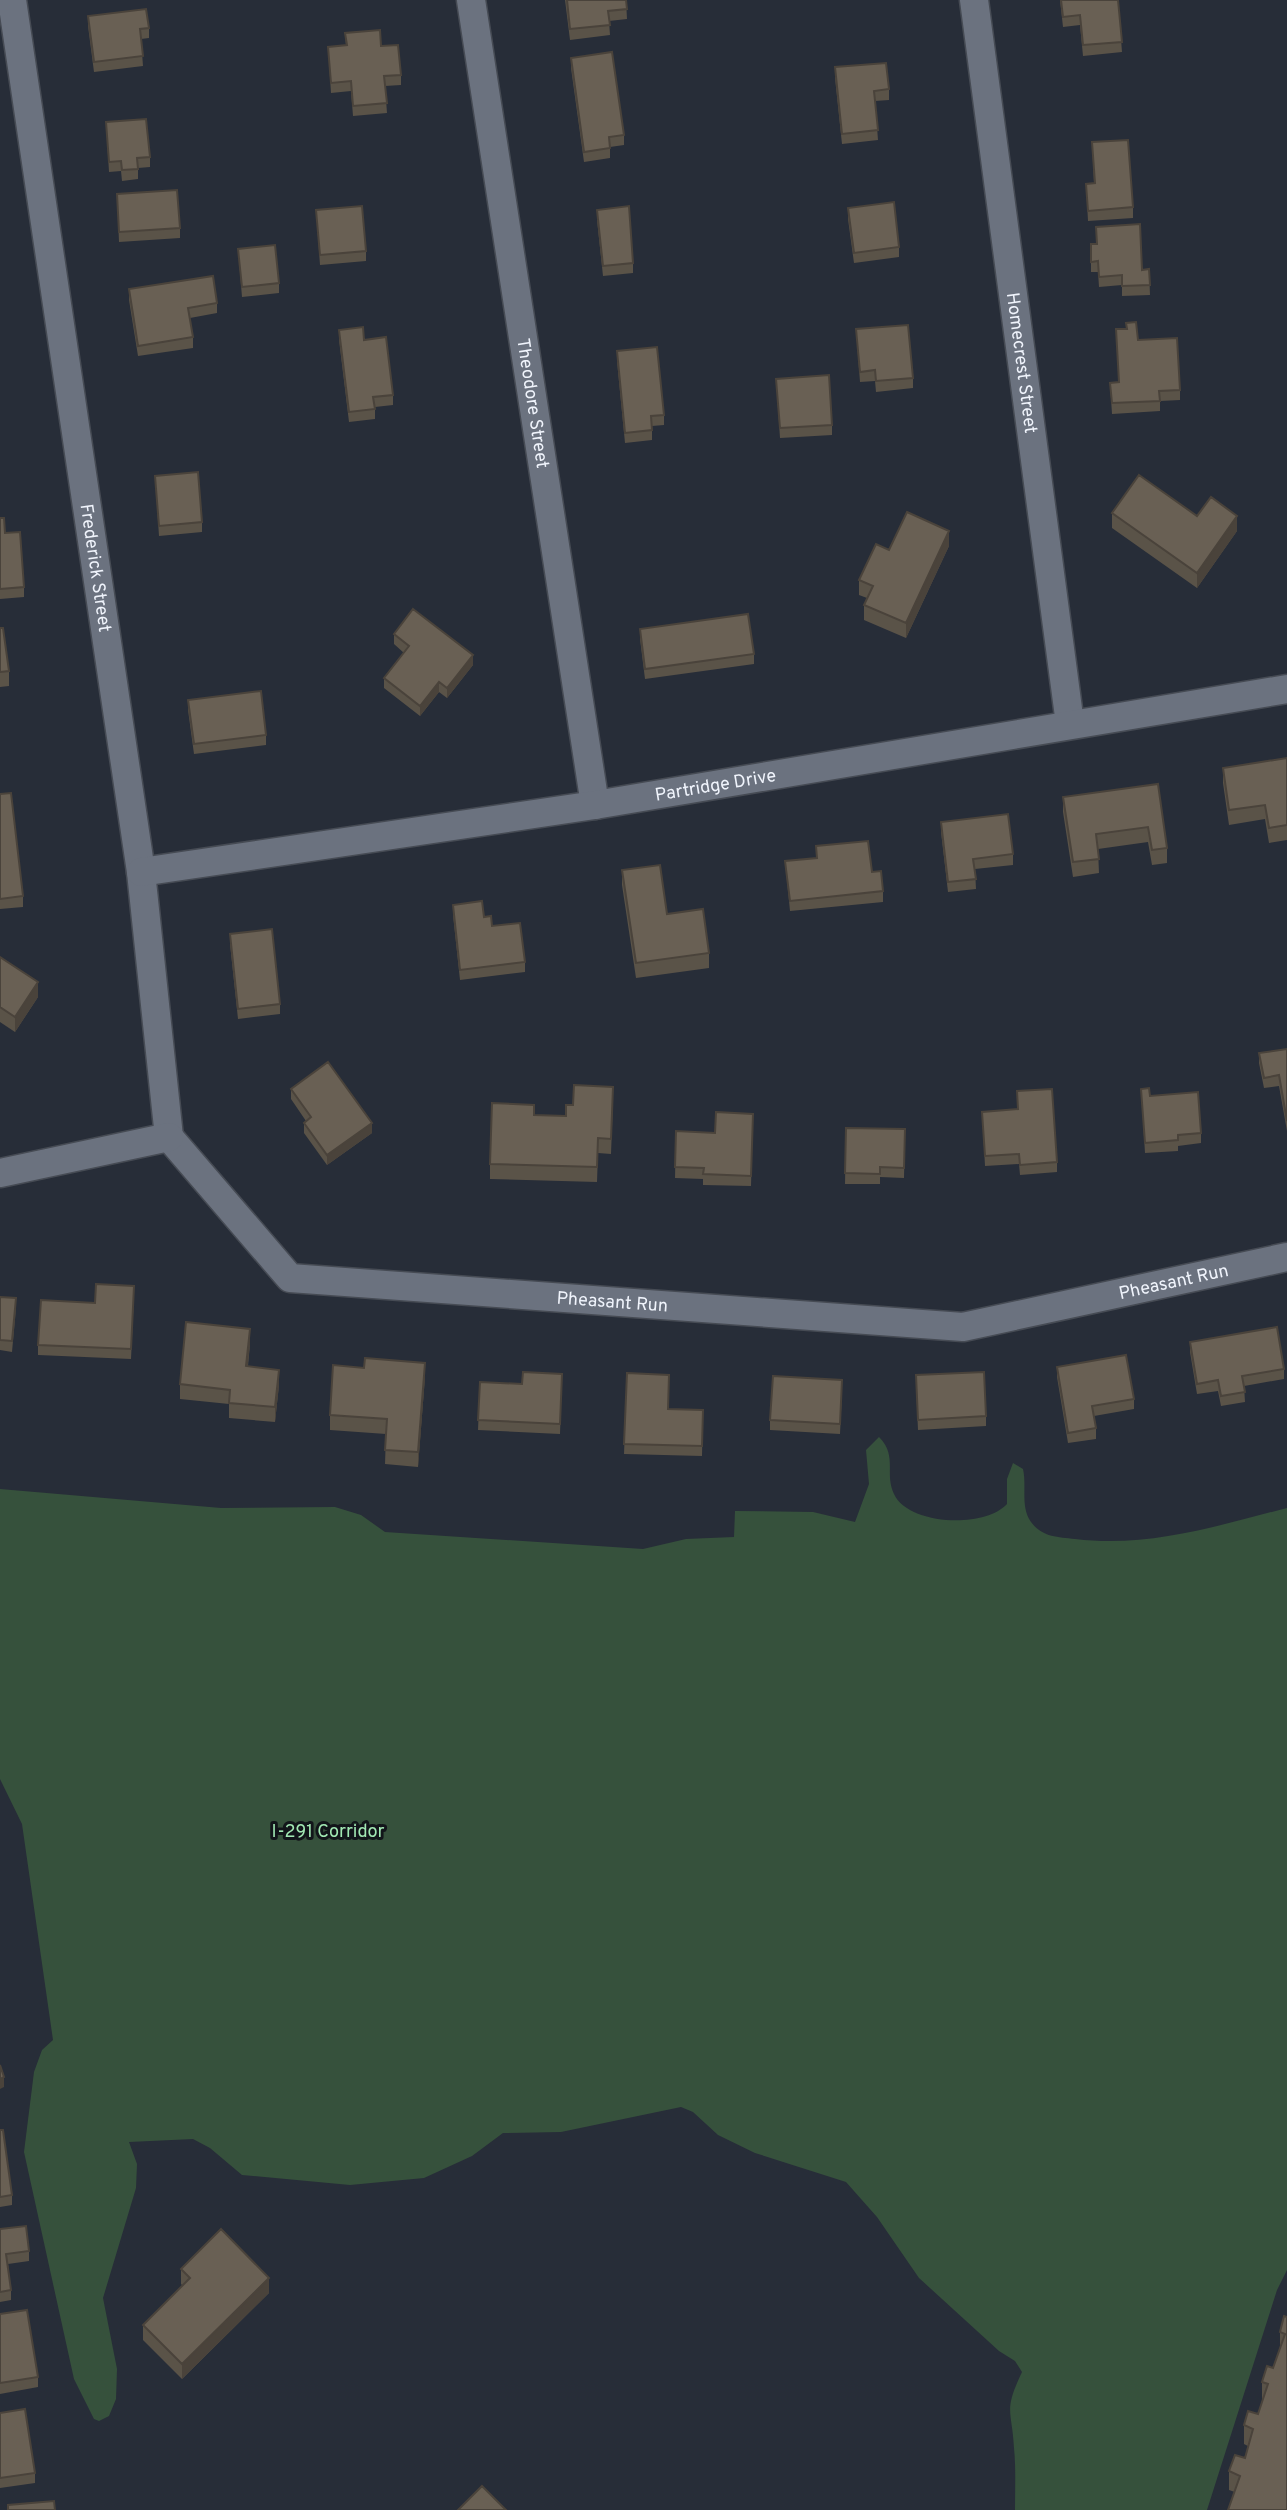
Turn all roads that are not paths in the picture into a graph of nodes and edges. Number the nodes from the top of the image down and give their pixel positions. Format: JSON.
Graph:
{"nodes":[{"id":1,"x":12,"y":0,"type":"edge"},
{"id":2,"x":471,"y":0,"type":"edge"},
{"id":3,"x":974,"y":0,"type":"edge"},
{"id":4,"x":1287,"y":689,"type":"edge"},
{"id":5,"x":1070,"y":724,"type":"junction"},
{"id":6,"x":595,"y":805,"type":"junction"},
{"id":7,"x":141,"y":872,"type":"junction"},
{"id":8,"x":169,"y":1137,"type":"junction"},
{"id":9,"x":0,"y":1172,"type":"edge"},
{"id":10,"x":1287,"y":1257,"type":"edge"}],
"edges":[{"from":1,"to":7,"type":"street","name":"Frederick Street"},
{"from":2,"to":6,"type":"street","name":"Theodore Street"},
{"from":3,"to":5,"type":"street","name":"Homecrest Street"},
{"from":4,"to":5,"type":"street","name":"Partridge Drive"},
{"from":5,"to":6,"type":"street","name":"Partridge Drive"},
{"from":6,"to":7,"type":"street","name":"Partridge Drive"},
{"from":7,"to":8,"type":"street","name":"Frederick Street"},
{"from":8,"to":9,"type":"street"},
{"from":8,"to":10,"type":"street","name":"Pheasant Run"}]}
